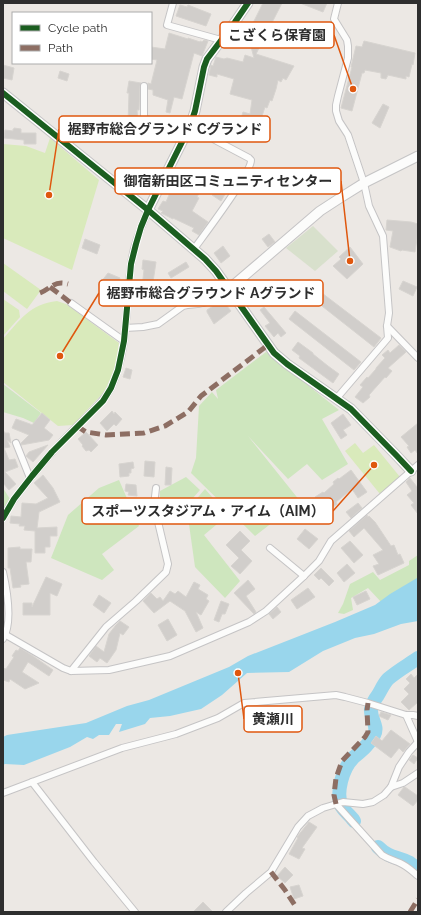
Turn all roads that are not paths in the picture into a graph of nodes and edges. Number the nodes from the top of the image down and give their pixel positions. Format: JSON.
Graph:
{"nodes":[{"id":1,"x":174,"y":3,"type":"edge"},
{"id":2,"x":248,"y":3,"type":"edge"},
{"id":3,"x":338,"y":3,"type":"edge"},
{"id":4,"x":221,"y":40,"type":"junction"},
{"id":5,"x":144,"y":86,"type":"dead end"},
{"id":6,"x":3,"y":93,"type":"edge"},
{"id":7,"x":214,"y":133,"type":"dead end"},
{"id":8,"x":186,"y":135,"type":"junction"},
{"id":9,"x":418,"y":156,"type":"edge"},
{"id":10,"x":364,"y":183,"type":"junction"},
{"id":11,"x":148,"y":210,"type":"junction"},
{"id":12,"x":194,"y":249,"type":"junction"},
{"id":13,"x":229,"y":289,"type":"junction"},
{"id":14,"x":71,"y":303,"type":"dead end"},
{"id":15,"x":387,"y":326,"type":"junction"},
{"id":16,"x":125,"y":328,"type":"junction"},
{"id":17,"x":124,"y":341,"type":"junction"},
{"id":18,"x":418,"y":358,"type":"edge"},
{"id":19,"x":336,"y":399,"type":"junction"},
{"id":20,"x":16,"y":443,"type":"dead end"},
{"id":21,"x":414,"y":468,"type":"edge"},
{"id":22,"x":30,"y":478,"type":"junction"},
{"id":23,"x":156,"y":488,"type":"dead end"},
{"id":24,"x":3,"y":518,"type":"edge"},
{"id":25,"x":270,"y":548,"type":"dead end"},
{"id":26,"x":3,"y":572,"type":"edge"},
{"id":27,"x":304,"y":576,"type":"junction"},
{"id":28,"x":4,"y":637,"type":"edge"},
{"id":29,"x":71,"y":671,"type":"junction"},
{"id":30,"x":418,"y":709,"type":"edge"},
{"id":31,"x":406,"y":715,"type":"junction"},
{"id":32,"x":416,"y":715,"type":"edge"},
{"id":33,"x":418,"y":742,"type":"edge"},
{"id":34,"x":418,"y":773,"type":"edge"},
{"id":35,"x":32,"y":782,"type":"junction"},
{"id":36,"x":391,"y":788,"type":"junction"},
{"id":37,"x":3,"y":793,"type":"edge"},
{"id":38,"x":339,"y":803,"type":"junction"},
{"id":39,"x":418,"y":876,"type":"edge"},
{"id":40,"x":135,"y":912,"type":"edge"},
{"id":41,"x":226,"y":912,"type":"edge"}],
"edges":[{"from":1,"to":4,"type":"street"},
{"from":2,"to":4,"type":"street"},
{"from":3,"to":10,"type":"street"},
{"from":4,"to":8,"type":"street"},
{"from":5,"to":8,"type":"street"},
{"from":6,"to":11,"type":"street"},
{"from":7,"to":12,"type":"street"},
{"from":8,"to":11,"type":"street"},
{"from":9,"to":10,"type":"street"},
{"from":10,"to":13,"type":"street"},
{"from":10,"to":15,"type":"street"},
{"from":11,"to":12,"type":"street"},
{"from":11,"to":16,"type":"street"},
{"from":12,"to":13,"type":"street"},
{"from":13,"to":16,"type":"street"},
{"from":13,"to":19,"type":"street"},
{"from":14,"to":17,"type":"street"},
{"from":15,"to":18,"type":"street"},
{"from":15,"to":19,"type":"street"},
{"from":16,"to":17,"type":"street"},
{"from":17,"to":22,"type":"street"},
{"from":19,"to":21,"type":"street"},
{"from":20,"to":22,"type":"street"},
{"from":21,"to":27,"type":"street"},
{"from":22,"to":24,"type":"street"},
{"from":23,"to":29,"type":"street"},
{"from":25,"to":27,"type":"street"},
{"from":26,"to":28,"type":"street"},
{"from":27,"to":29,"type":"street"},
{"from":28,"to":29,"type":"street"},
{"from":30,"to":32,"type":"street"},
{"from":31,"to":32,"type":"street"},
{"from":31,"to":33,"type":"street"},
{"from":31,"to":35,"type":"street"},
{"from":33,"to":36,"type":"street"},
{"from":34,"to":36,"type":"street"},
{"from":35,"to":37,"type":"street"},
{"from":35,"to":40,"type":"street"},
{"from":36,"to":38,"type":"street"},
{"from":38,"to":39,"type":"street"},
{"from":38,"to":41,"type":"street"}]}
